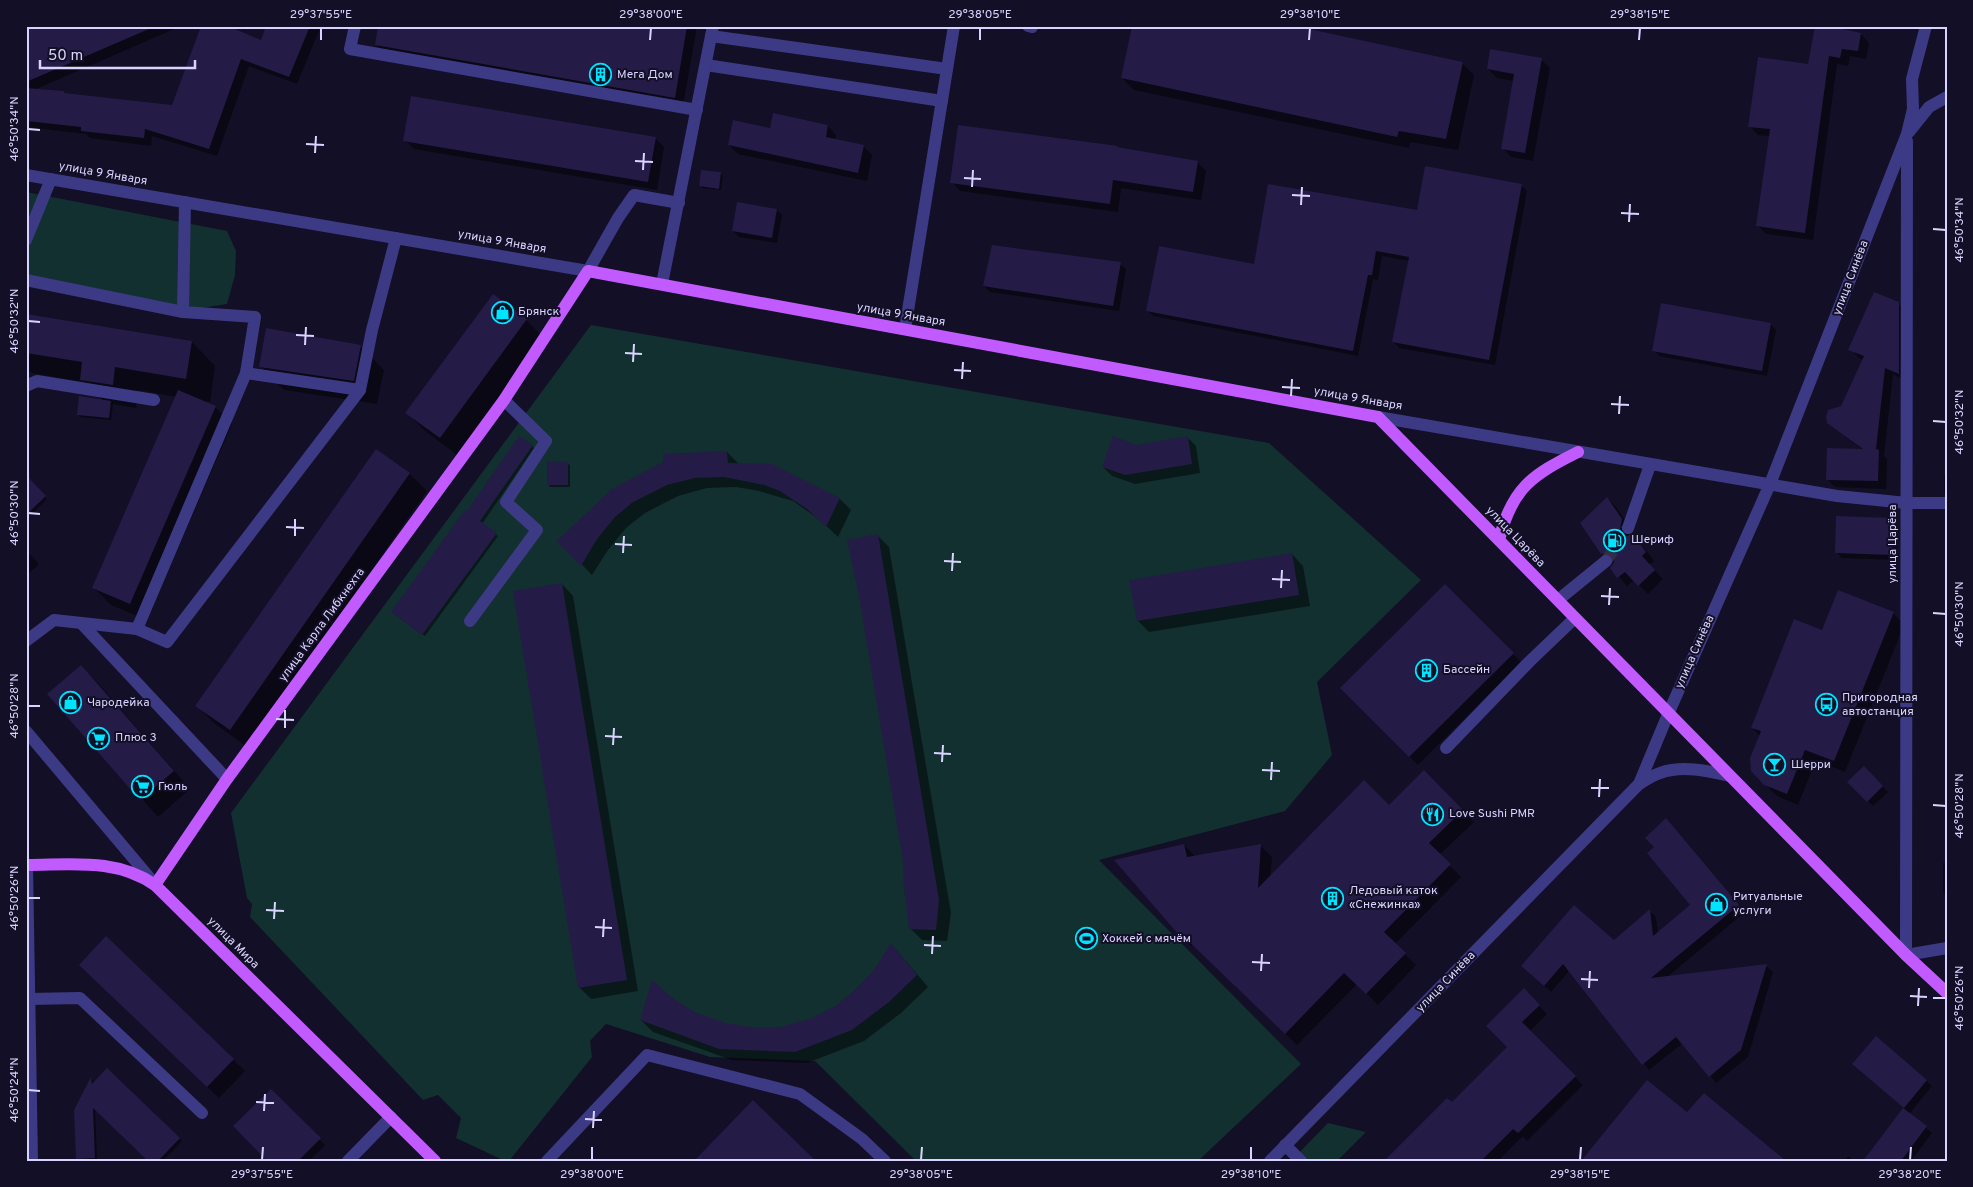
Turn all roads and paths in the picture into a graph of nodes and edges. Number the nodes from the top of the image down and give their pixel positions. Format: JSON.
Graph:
{"nodes":[{"id":1,"x":355,"y":26,"type":"edge"},
{"id":2,"x":954,"y":26,"type":"edge"},
{"id":3,"x":1028,"y":26,"type":"edge"},
{"id":4,"x":1926,"y":26,"type":"edge"},
{"id":5,"x":1032,"y":27,"type":"edge"},
{"id":6,"x":712,"y":31,"type":"edge"},
{"id":7,"x":706,"y":65,"type":"junction"},
{"id":8,"x":947,"y":69,"type":"junction"},
{"id":9,"x":1947,"y":97,"type":"edge"},
{"id":10,"x":942,"y":101,"type":"junction"},
{"id":11,"x":697,"y":110,"type":"junction"},
{"id":12,"x":1907,"y":134,"type":"junction"},
{"id":13,"x":26,"y":175,"type":"edge"},
{"id":14,"x":51,"y":180,"type":"junction"},
{"id":15,"x":184,"y":202,"type":"junction"},
{"id":16,"x":679,"y":203,"type":"junction"},
{"id":17,"x":396,"y":238,"type":"junction"},
{"id":18,"x":26,"y":240,"type":"edge"},
{"id":19,"x":588,"y":271,"type":"junction"},
{"id":20,"x":26,"y":280,"type":"edge"},
{"id":21,"x":662,"y":284,"type":"junction"},
{"id":22,"x":183,"y":312,"type":"junction"},
{"id":23,"x":905,"y":329,"type":"junction"},
{"id":24,"x":246,"y":373,"type":"junction"},
{"id":25,"x":26,"y":386,"type":"edge"},
{"id":26,"x":360,"y":390,"type":"junction"},
{"id":27,"x":154,"y":400,"type":"dead end"},
{"id":28,"x":504,"y":400,"type":"junction"},
{"id":29,"x":1378,"y":417,"type":"junction"},
{"id":30,"x":1578,"y":452,"type":"junction"},
{"id":31,"x":1650,"y":464,"type":"junction"},
{"id":32,"x":1770,"y":484,"type":"junction"},
{"id":33,"x":1907,"y":502,"type":"junction"},
{"id":34,"x":1947,"y":504,"type":"edge"},
{"id":35,"x":1628,"y":528,"type":"tunnel mouth"},
{"id":36,"x":1499,"y":540,"type":"junction"},
{"id":37,"x":1606,"y":561,"type":"tunnel mouth"},
{"id":38,"x":1558,"y":600,"type":"junction"},
{"id":39,"x":1576,"y":618,"type":"junction"},
{"id":40,"x":470,"y":621,"type":"dead end"},
{"id":41,"x":81,"y":623,"type":"junction"},
{"id":42,"x":138,"y":630,"type":"junction"},
{"id":43,"x":26,"y":641,"type":"edge"},
{"id":44,"x":1668,"y":712,"type":"junction"},
{"id":45,"x":26,"y":732,"type":"edge"},
{"id":46,"x":1446,"y":748,"type":"dead end"},
{"id":47,"x":1730,"y":776,"type":"junction"},
{"id":48,"x":227,"y":779,"type":"junction"},
{"id":49,"x":1639,"y":784,"type":"junction"},
{"id":50,"x":26,"y":865,"type":"edge"},
{"id":51,"x":155,"y":885,"type":"junction"},
{"id":52,"x":1947,"y":948,"type":"edge"},
{"id":53,"x":1906,"y":954,"type":"junction"},
{"id":54,"x":1947,"y":993,"type":"edge"},
{"id":55,"x":29,"y":999,"type":"junction"},
{"id":56,"x":202,"y":1113,"type":"dead end"},
{"id":57,"x":390,"y":1117,"type":"junction"},
{"id":58,"x":1285,"y":1146,"type":"junction"},
{"id":59,"x":32,"y":1161,"type":"edge"},
{"id":60,"x":348,"y":1161,"type":"edge"},
{"id":61,"x":435,"y":1161,"type":"edge"},
{"id":62,"x":548,"y":1161,"type":"edge"},
{"id":63,"x":885,"y":1161,"type":"edge"},
{"id":64,"x":1270,"y":1161,"type":"edge"},
{"id":65,"x":1301,"y":1161,"type":"edge"}],
"edges":[{"from":1,"to":11,"type":"street"},
{"from":2,"to":8,"type":"street"},
{"from":3,"to":5,"type":"street"},
{"from":4,"to":12,"type":"street","name":"улица Синёва"},
{"from":6,"to":7,"type":"street"},
{"from":6,"to":8,"type":"street"},
{"from":7,"to":10,"type":"street"},
{"from":7,"to":11,"type":"street"},
{"from":8,"to":10,"type":"street"},
{"from":9,"to":12,"type":"street"},
{"from":10,"to":23,"type":"street"},
{"from":11,"to":16,"type":"street"},
{"from":12,"to":32,"type":"street","name":"улица Синёва"},
{"from":12,"to":33,"type":"street","name":"улица Царёва"},
{"from":13,"to":14,"type":"street","name":"улица 9 Января"},
{"from":14,"to":15,"type":"street","name":"улица 9 Января"},
{"from":14,"to":18,"type":"street"},
{"from":15,"to":17,"type":"street","name":"улица 9 Января"},
{"from":15,"to":22,"type":"street"},
{"from":16,"to":19,"type":"street"},
{"from":16,"to":21,"type":"street"},
{"from":17,"to":19,"type":"street","name":"улица 9 Января"},
{"from":17,"to":26,"type":"street"},
{"from":19,"to":21,"type":"main road","name":"улица 9 Января"},
{"from":19,"to":28,"type":"main road","name":"улица Карла Либкнехта"},
{"from":20,"to":22,"type":"street"},
{"from":21,"to":23,"type":"main road","name":"улица 9 Января"},
{"from":22,"to":24,"type":"street"},
{"from":23,"to":29,"type":"main road","name":"улица 9 Января"},
{"from":24,"to":26,"type":"street"},
{"from":24,"to":42,"type":"street"},
{"from":25,"to":27,"type":"street"},
{"from":26,"to":42,"type":"street"},
{"from":28,"to":40,"type":"street"},
{"from":28,"to":48,"type":"main road","name":"улица Карла Либкнехта"},
{"from":29,"to":30,"type":"street","name":"улица 9 Января"},
{"from":29,"to":36,"type":"main road","name":"улица Царёва"},
{"from":30,"to":31,"type":"street","name":"улица 9 Января"},
{"from":30,"to":36,"type":"main road"},
{"from":31,"to":32,"type":"street","name":"улица 9 Января"},
{"from":31,"to":35,"type":"street"},
{"from":32,"to":33,"type":"street","name":"улица 9 Января"},
{"from":32,"to":44,"type":"street","name":"улица Синёва"},
{"from":33,"to":34,"type":"street","name":"улица 9 Января"},
{"from":33,"to":53,"type":"street","name":"улица Царёва"},
{"from":36,"to":38,"type":"main road","name":"улица Царёва"},
{"from":37,"to":38,"type":"street"},
{"from":38,"to":39,"type":"main road","name":"улица Царёва"},
{"from":39,"to":44,"type":"main road","name":"улица Царёва"},
{"from":39,"to":46,"type":"street"},
{"from":41,"to":42,"type":"street"},
{"from":41,"to":43,"type":"street"},
{"from":41,"to":48,"type":"street"},
{"from":44,"to":47,"type":"main road","name":"улица Царёва"},
{"from":44,"to":49,"type":"street","name":"улица Синёва"},
{"from":45,"to":51,"type":"street","name":"улица Мира"},
{"from":47,"to":49,"type":"street"},
{"from":47,"to":53,"type":"main road","name":"улица Царёва"},
{"from":48,"to":51,"type":"main road","name":"улица Карла Либкнехта"},
{"from":49,"to":58,"type":"street","name":"улица Синёва"},
{"from":50,"to":51,"type":"main road"},
{"from":50,"to":55,"type":"street"},
{"from":51,"to":57,"type":"main road","name":"улица Мира"},
{"from":52,"to":53,"type":"street"},
{"from":53,"to":54,"type":"main road","name":"улица Царёва"},
{"from":55,"to":56,"type":"street"},
{"from":55,"to":59,"type":"street"},
{"from":57,"to":60,"type":"street"},
{"from":57,"to":61,"type":"main road","name":"улица Мира"},
{"from":58,"to":64,"type":"street","name":"улица Синёва"},
{"from":58,"to":65,"type":"street"},
{"from":62,"to":63,"type":"street"}]}
